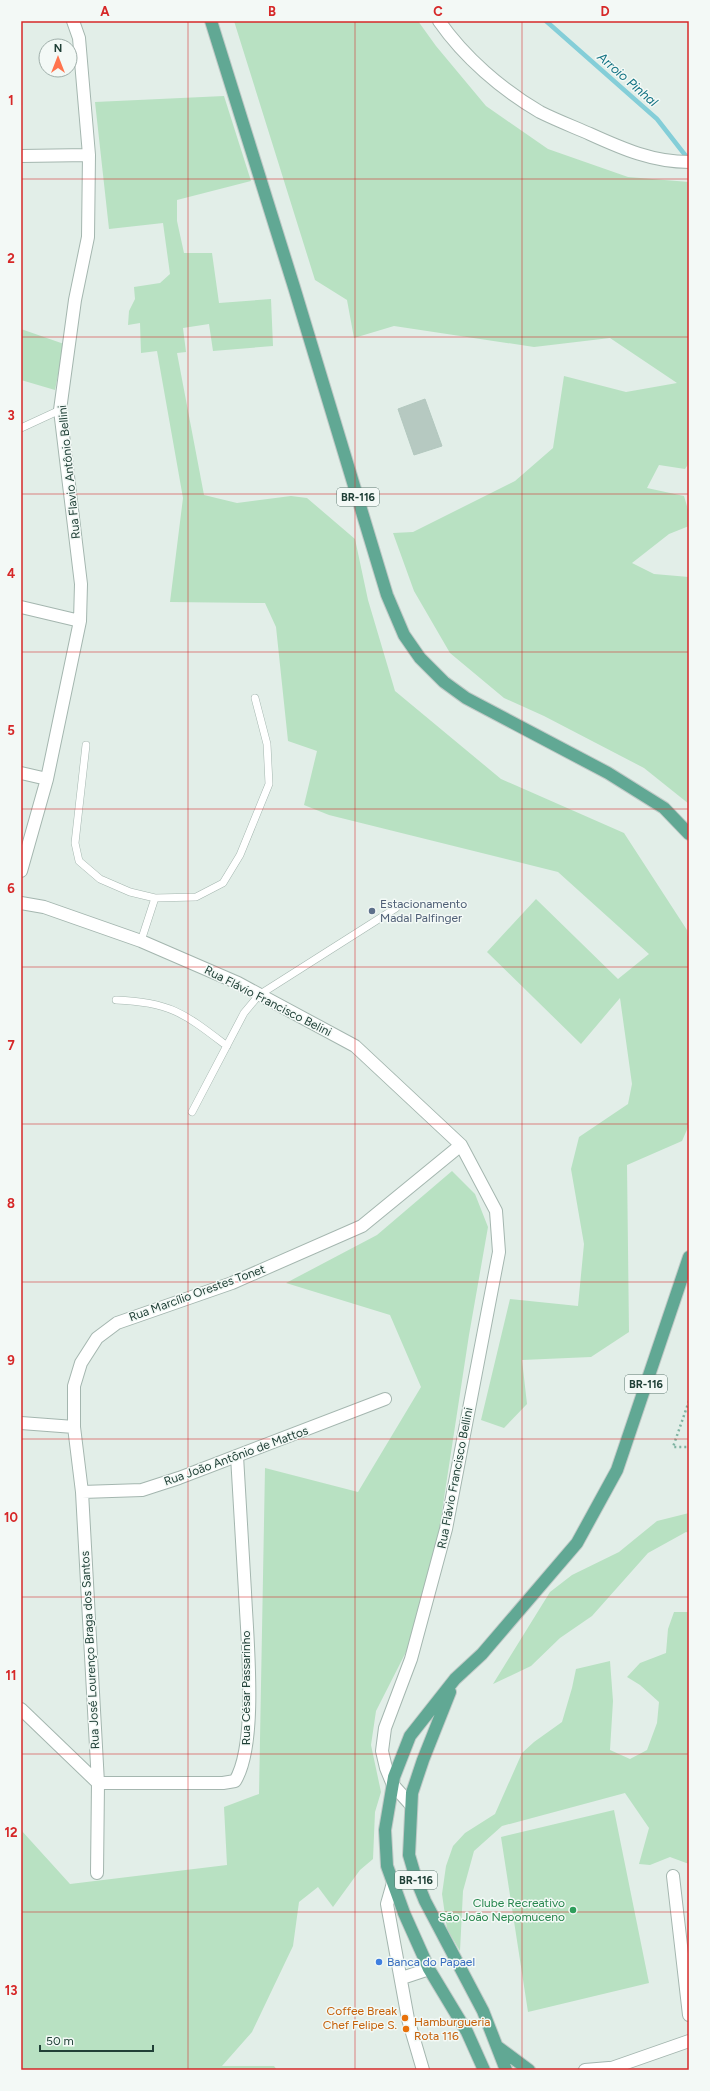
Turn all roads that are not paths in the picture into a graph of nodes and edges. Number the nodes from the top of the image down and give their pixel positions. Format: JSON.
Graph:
{"nodes":[{"id":1,"x":73,"y":21,"type":"edge"},
{"id":2,"x":211,"y":21,"type":"edge"},
{"id":3,"x":439,"y":21,"type":"edge"},
{"id":4,"x":89,"y":155,"type":"junction"},
{"id":5,"x":21,"y":156,"type":"edge"},
{"id":6,"x":689,"y":162,"type":"edge"},
{"id":7,"x":60,"y":410,"type":"junction"},
{"id":8,"x":21,"y":428,"type":"edge"},
{"id":9,"x":21,"y":607,"type":"edge"},
{"id":10,"x":80,"y":621,"type":"junction"},
{"id":11,"x":255,"y":698,"type":"dead end"},
{"id":12,"x":86,"y":745,"type":"dead end"},
{"id":13,"x":21,"y":773,"type":"edge"},
{"id":14,"x":47,"y":779,"type":"junction"},
{"id":15,"x":689,"y":834,"type":"edge"},
{"id":16,"x":21,"y":871,"type":"edge"},
{"id":17,"x":155,"y":898,"type":"junction"},
{"id":18,"x":21,"y":903,"type":"edge"},
{"id":19,"x":396,"y":908,"type":"dead end"},
{"id":20,"x":141,"y":941,"type":"junction"},
{"id":21,"x":259,"y":995,"type":"junction"},
{"id":22,"x":116,"y":1000,"type":"dead end"},
{"id":23,"x":227,"y":1046,"type":"junction"},
{"id":24,"x":192,"y":1112,"type":"dead end"},
{"id":25,"x":461,"y":1145,"type":"junction"},
{"id":26,"x":689,"y":1257,"type":"edge"},
{"id":27,"x":385,"y":1400,"type":"dead end"},
{"id":28,"x":21,"y":1423,"type":"edge"},
{"id":29,"x":74,"y":1427,"type":"junction"},
{"id":30,"x":237,"y":1456,"type":"junction"},
{"id":31,"x":82,"y":1492,"type":"junction"},
{"id":32,"x":455,"y":1679,"type":"junction"},
{"id":33,"x":21,"y":1709,"type":"edge"},
{"id":34,"x":98,"y":1783,"type":"junction"},
{"id":35,"x":393,"y":1785,"type":"junction"},
{"id":36,"x":411,"y":1805,"type":"junction"},
{"id":37,"x":97,"y":1872,"type":"dead end"},
{"id":38,"x":673,"y":1876,"type":"dead end"},
{"id":39,"x":416,"y":1880,"type":"junction"},
{"id":40,"x":393,"y":1884,"type":"junction"},
{"id":41,"x":429,"y":1969,"type":"junction"},
{"id":42,"x":402,"y":1978,"type":"junction"},
{"id":43,"x":689,"y":2015,"type":"edge"},
{"id":44,"x":689,"y":2041,"type":"edge"},
{"id":45,"x":496,"y":2046,"type":"junction"},
{"id":46,"x":608,"y":2069,"type":"edge"},
{"id":47,"x":423,"y":2070,"type":"edge"},
{"id":48,"x":484,"y":2070,"type":"edge"},
{"id":49,"x":506,"y":2070,"type":"edge"},
{"id":50,"x":528,"y":2070,"type":"edge"},
{"id":51,"x":585,"y":2070,"type":"edge"}],
"edges":[{"from":1,"to":4,"type":"street","name":"Rua Flavio Antônio Bellini"},
{"from":2,"to":15,"type":"main road","number":"BR-116"},
{"from":3,"to":6,"type":"street"},
{"from":4,"to":5,"type":"street"},
{"from":4,"to":7,"type":"street","name":"Rua Flavio Antônio Bellini"},
{"from":7,"to":8,"type":"lane"},
{"from":7,"to":10,"type":"street","name":"Rua Flavio Antônio Bellini"},
{"from":9,"to":10,"type":"street"},
{"from":10,"to":14,"type":"street","name":"Rua Flavio Antônio Bellini"},
{"from":11,"to":17,"type":"lane"},
{"from":12,"to":17,"type":"lane"},
{"from":13,"to":14,"type":"street"},
{"from":14,"to":16,"type":"street","name":"Rua Flavio Antônio Bellini"},
{"from":17,"to":20,"type":"lane"},
{"from":18,"to":20,"type":"street","name":"Rua Flávio Francisco Belini"},
{"from":19,"to":21,"type":"lane"},
{"from":20,"to":21,"type":"street","name":"Rua Flávio Francisco Belini"},
{"from":21,"to":23,"type":"lane"},
{"from":21,"to":25,"type":"street","name":"Rua Flávio Francisco Belini"},
{"from":22,"to":23,"type":"lane"},
{"from":23,"to":24,"type":"lane"},
{"from":25,"to":29,"type":"street","name":"Rua Marcílio Orestes Tonet"},
{"from":25,"to":35,"type":"street","name":"Rua Flávio Francisco Bellini"},
{"from":26,"to":32,"type":"main road","number":"BR-116"},
{"from":27,"to":30,"type":"street","name":"Rua João Antônio de Mattos"},
{"from":28,"to":29,"type":"street"},
{"from":29,"to":31,"type":"street","name":"Rua José Lourenço Braga dos Santos"},
{"from":30,"to":31,"type":"street","name":"Rua João Antônio de Mattos"},
{"from":30,"to":34,"type":"street","name":"Rua César Passarinho"},
{"from":31,"to":34,"type":"street","name":"Rua José Lourenço Braga dos Santos"},
{"from":32,"to":35,"type":"main road","number":"BR-116"},
{"from":32,"to":36,"type":"main road","number":"BR-116"},
{"from":33,"to":34,"type":"street"},
{"from":34,"to":37,"type":"street","name":"Rua José Lourenço Braga dos Santos"},
{"from":35,"to":36,"type":"street","name":"Rua Flávio Francisco Bellini"},
{"from":35,"to":40,"type":"main road","number":"BR-116"},
{"from":36,"to":39,"type":"main road","number":"BR-116"},
{"from":38,"to":43,"type":"street"},
{"from":39,"to":40,"type":"street"},
{"from":39,"to":45,"type":"main road","number":"BR-116"},
{"from":40,"to":41,"type":"main road","number":"BR-116"},
{"from":40,"to":42,"type":"street"},
{"from":41,"to":42,"type":"street"},
{"from":41,"to":48,"type":"main road","number":"BR-116"},
{"from":42,"to":47,"type":"street"},
{"from":44,"to":46,"type":"street"},
{"from":45,"to":49,"type":"main road","number":"BR-116"},
{"from":45,"to":50,"type":"main road"},
{"from":46,"to":51,"type":"street"}]}
